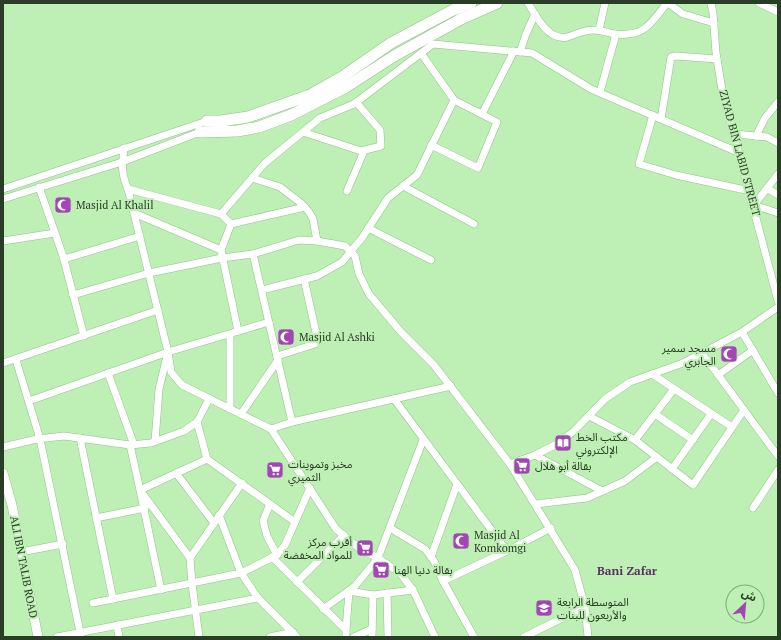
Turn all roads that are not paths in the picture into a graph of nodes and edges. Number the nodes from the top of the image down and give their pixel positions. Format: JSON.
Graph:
{"nodes":[{"id":1,"x":471,"y":3,"type":"edge"},
{"id":2,"x":497,"y":3,"type":"edge"},
{"id":3,"x":528,"y":3,"type":"edge"},
{"id":4,"x":605,"y":3,"type":"edge"},
{"id":5,"x":667,"y":3,"type":"edge"},
{"id":6,"x":711,"y":3,"type":"edge"},
{"id":7,"x":759,"y":3,"type":"edge"},
{"id":8,"x":778,"y":12,"type":"edge"},
{"id":9,"x":535,"y":14,"type":"junction"},
{"id":10,"x":714,"y":23,"type":"junction"},
{"id":11,"x":599,"y":30,"type":"junction"},
{"id":12,"x":616,"y":34,"type":"junction"},
{"id":13,"x":517,"y":51,"type":"junction"},
{"id":14,"x":421,"y":53,"type":"junction"},
{"id":15,"x":717,"y":59,"type":"junction"},
{"id":16,"x":600,"y":92,"type":"junction"},
{"id":17,"x":454,"y":100,"type":"junction"},
{"id":18,"x":356,"y":102,"type":"junction"},
{"id":19,"x":778,"y":102,"type":"edge"},
{"id":20,"x":482,"y":114,"type":"junction"},
{"id":21,"x":653,"y":115,"type":"junction"},
{"id":22,"x":661,"y":119,"type":"junction"},
{"id":23,"x":207,"y":121,"type":"joint"},
{"id":24,"x":200,"y":132,"type":"joint"},
{"id":25,"x":303,"y":132,"type":"junction"},
{"id":26,"x":735,"y":134,"type":"junction"},
{"id":27,"x":756,"y":136,"type":"junction"},
{"id":28,"x":778,"y":143,"type":"edge"},
{"id":29,"x":431,"y":145,"type":"junction"},
{"id":30,"x":124,"y":148,"type":"junction"},
{"id":31,"x":364,"y":151,"type":"junction"},
{"id":32,"x":740,"y":153,"type":"junction"},
{"id":33,"x":122,"y":162,"type":"junction"},
{"id":34,"x":778,"y":174,"type":"edge"},
{"id":35,"x":252,"y":178,"type":"junction"},
{"id":36,"x":39,"y":186,"type":"junction"},
{"id":37,"x":403,"y":186,"type":"junction"},
{"id":38,"x":767,"y":188,"type":"junction"},
{"id":39,"x":3,"y":189,"type":"edge"},
{"id":40,"x":128,"y":189,"type":"junction"},
{"id":41,"x":347,"y":191,"type":"dead end"},
{"id":42,"x":750,"y":191,"type":"junction"},
{"id":43,"x":778,"y":195,"type":"edge"},
{"id":44,"x":3,"y":199,"type":"edge"},
{"id":45,"x":754,"y":204,"type":"junction"},
{"id":46,"x":305,"y":207,"type":"junction"},
{"id":47,"x":134,"y":213,"type":"junction"},
{"id":48,"x":778,"y":213,"type":"edge"},
{"id":49,"x":221,"y":214,"type":"junction"},
{"id":50,"x":231,"y":224,"type":"junction"},
{"id":51,"x":474,"y":224,"type":"dead end"},
{"id":52,"x":368,"y":228,"type":"junction"},
{"id":53,"x":55,"y":233,"type":"junction"},
{"id":54,"x":140,"y":236,"type":"junction"},
{"id":55,"x":3,"y":241,"type":"edge"},
{"id":56,"x":317,"y":241,"type":"junction"},
{"id":57,"x":221,"y":250,"type":"junction"},
{"id":58,"x":351,"y":252,"type":"junction"},
{"id":59,"x":253,"y":254,"type":"junction"},
{"id":60,"x":222,"y":258,"type":"junction"},
{"id":61,"x":64,"y":259,"type":"junction"},
{"id":62,"x":431,"y":260,"type":"dead end"},
{"id":63,"x":149,"y":273,"type":"junction"},
{"id":64,"x":304,"y":279,"type":"junction"},
{"id":65,"x":262,"y":290,"type":"junction"},
{"id":66,"x":73,"y":296,"type":"junction"},
{"id":67,"x":778,"y":301,"type":"edge"},
{"id":68,"x":778,"y":307,"type":"edge"},
{"id":69,"x":158,"y":310,"type":"junction"},
{"id":70,"x":269,"y":322,"type":"junction"},
{"id":71,"x":238,"y":331,"type":"junction"},
{"id":72,"x":742,"y":332,"type":"junction"},
{"id":73,"x":230,"y":334,"type":"junction"},
{"id":74,"x":84,"y":336,"type":"junction"},
{"id":75,"x":753,"y":350,"type":"junction"},
{"id":76,"x":168,"y":352,"type":"junction"},
{"id":77,"x":702,"y":353,"type":"junction"},
{"id":78,"x":278,"y":358,"type":"junction"},
{"id":79,"x":16,"y":360,"type":"junction"},
{"id":80,"x":3,"y":363,"type":"edge"},
{"id":81,"x":108,"y":373,"type":"junction"},
{"id":82,"x":652,"y":374,"type":"junction"},
{"id":83,"x":718,"y":375,"type":"junction"},
{"id":84,"x":451,"y":386,"type":"junction"},
{"id":85,"x":674,"y":389,"type":"junction"},
{"id":86,"x":778,"y":393,"type":"edge"},
{"id":87,"x":209,"y":399,"type":"junction"},
{"id":88,"x":394,"y":399,"type":"junction"},
{"id":89,"x":29,"y":401,"type":"junction"},
{"id":90,"x":230,"y":409,"type":"junction"},
{"id":91,"x":744,"y":410,"type":"junction"},
{"id":92,"x":240,"y":414,"type":"junction"},
{"id":93,"x":655,"y":414,"type":"junction"},
{"id":94,"x":711,"y":414,"type":"junction"},
{"id":95,"x":589,"y":416,"type":"junction"},
{"id":96,"x":197,"y":422,"type":"junction"},
{"id":97,"x":292,"y":422,"type":"junction"},
{"id":98,"x":732,"y":427,"type":"junction"},
{"id":99,"x":271,"y":429,"type":"junction"},
{"id":100,"x":80,"y":438,"type":"junction"},
{"id":101,"x":40,"y":439,"type":"junction"},
{"id":102,"x":423,"y":440,"type":"junction"},
{"id":103,"x":635,"y":440,"type":"junction"},
{"id":104,"x":692,"y":440,"type":"junction"},
{"id":105,"x":155,"y":441,"type":"junction"},
{"id":106,"x":132,"y":445,"type":"junction"},
{"id":107,"x":3,"y":447,"type":"edge"},
{"id":108,"x":534,"y":456,"type":"junction"},
{"id":109,"x":778,"y":456,"type":"edge"},
{"id":110,"x":657,"y":457,"type":"junction"},
{"id":111,"x":207,"y":459,"type":"junction"},
{"id":112,"x":510,"y":464,"type":"junction"},
{"id":113,"x":672,"y":469,"type":"junction"},
{"id":114,"x":778,"y":470,"type":"edge"},
{"id":115,"x":176,"y":473,"type":"junction"},
{"id":116,"x":3,"y":474,"type":"edge"},
{"id":117,"x":242,"y":483,"type":"junction"},
{"id":118,"x":457,"y":484,"type":"junction"},
{"id":119,"x":310,"y":488,"type":"junction"},
{"id":120,"x":140,"y":490,"type":"junction"},
{"id":121,"x":602,"y":491,"type":"junction"},
{"id":122,"x":6,"y":495,"type":"edge"},
{"id":123,"x":270,"y":504,"type":"junction"},
{"id":124,"x":536,"y":504,"type":"junction"},
{"id":125,"x":145,"y":508,"type":"junction"},
{"id":126,"x":753,"y":508,"type":"dead end"},
{"id":127,"x":219,"y":515,"type":"junction"},
{"id":128,"x":96,"y":518,"type":"junction"},
{"id":129,"x":295,"y":522,"type":"junction"},
{"id":130,"x":214,"y":523,"type":"junction"},
{"id":131,"x":390,"y":528,"type":"junction"},
{"id":132,"x":551,"y":528,"type":"junction"},
{"id":133,"x":344,"y":535,"type":"junction"},
{"id":134,"x":63,"y":544,"type":"junction"},
{"id":135,"x":507,"y":551,"type":"junction"},
{"id":136,"x":21,"y":552,"type":"junction"},
{"id":137,"x":274,"y":556,"type":"junction"},
{"id":138,"x":431,"y":557,"type":"junction"},
{"id":139,"x":190,"y":558,"type":"junction"},
{"id":140,"x":378,"y":558,"type":"junction"},
{"id":141,"x":241,"y":573,"type":"junction"},
{"id":142,"x":443,"y":581,"type":"junction"},
{"id":143,"x":297,"y":582,"type":"junction"},
{"id":144,"x":192,"y":584,"type":"junction"},
{"id":145,"x":161,"y":590,"type":"junction"},
{"id":146,"x":413,"y":590,"type":"junction"},
{"id":147,"x":348,"y":591,"type":"junction"},
{"id":148,"x":387,"y":593,"type":"junction"},
{"id":149,"x":373,"y":595,"type":"junction"},
{"id":150,"x":258,"y":598,"type":"junction"},
{"id":151,"x":113,"y":599,"type":"junction"},
{"id":152,"x":93,"y":603,"type":"dead end"},
{"id":153,"x":585,"y":607,"type":"junction"},
{"id":154,"x":323,"y":609,"type":"junction"},
{"id":155,"x":195,"y":610,"type":"junction"},
{"id":156,"x":117,"y":625,"type":"junction"},
{"id":157,"x":372,"y":628,"type":"junction"},
{"id":158,"x":346,"y":634,"type":"edge"},
{"id":159,"x":81,"y":635,"type":"edge"},
{"id":160,"x":295,"y":635,"type":"edge"},
{"id":161,"x":38,"y":637,"type":"edge"},
{"id":162,"x":56,"y":637,"type":"edge"},
{"id":163,"x":119,"y":637,"type":"edge"},
{"id":164,"x":199,"y":637,"type":"edge"},
{"id":165,"x":270,"y":637,"type":"edge"},
{"id":166,"x":354,"y":637,"type":"edge"},
{"id":167,"x":372,"y":637,"type":"edge"},
{"id":168,"x":388,"y":637,"type":"edge"},
{"id":169,"x":435,"y":637,"type":"edge"},
{"id":170,"x":474,"y":637,"type":"edge"},
{"id":171,"x":524,"y":637,"type":"edge"},
{"id":172,"x":588,"y":637,"type":"edge"}],
"edges":[{"from":1,"to":23,"type":"highway"},
{"from":2,"to":24,"type":"highway"},
{"from":3,"to":9,"type":"street"},
{"from":4,"to":11,"type":"street"},
{"from":5,"to":10,"type":"street"},
{"from":5,"to":12,"type":"street"},
{"from":6,"to":10,"type":"street","name":"ZIYAD BIN LABID STREET"},
{"from":7,"to":8,"type":"street"},
{"from":9,"to":11,"type":"street"},
{"from":9,"to":13,"type":"street"},
{"from":10,"to":15,"type":"street","name":"ZIYAD BIN LABID STREET"},
{"from":11,"to":12,"type":"street"},
{"from":12,"to":16,"type":"street"},
{"from":13,"to":14,"type":"street"},
{"from":13,"to":16,"type":"street"},
{"from":13,"to":20,"type":"street"},
{"from":14,"to":17,"type":"street"},
{"from":14,"to":18,"type":"street"},
{"from":15,"to":22,"type":"street"},
{"from":15,"to":26,"type":"street","name":"ZIYAD BIN LABID STREET"},
{"from":16,"to":21,"type":"street"},
{"from":17,"to":20,"type":"street"},
{"from":17,"to":29,"type":"street"},
{"from":18,"to":25,"type":"street"},
{"from":18,"to":31,"type":"street"},
{"from":19,"to":27,"type":"street"},
{"from":20,"to":29,"type":"street"},
{"from":21,"to":22,"type":"street"},
{"from":21,"to":42,"type":"street"},
{"from":22,"to":32,"type":"street"},
{"from":23,"to":30,"type":"street"},
{"from":24,"to":33,"type":"street"},
{"from":25,"to":31,"type":"street"},
{"from":25,"to":35,"type":"street"},
{"from":26,"to":27,"type":"street"},
{"from":26,"to":32,"type":"street","name":"ZIYAD BIN LABID STREET"},
{"from":27,"to":28,"type":"street"},
{"from":29,"to":37,"type":"street"},
{"from":30,"to":33,"type":"street"},
{"from":30,"to":39,"type":"street"},
{"from":31,"to":41,"type":"street"},
{"from":32,"to":42,"type":"street","name":"ZIYAD BIN LABID STREET"},
{"from":33,"to":36,"type":"street"},
{"from":33,"to":40,"type":"street"},
{"from":34,"to":38,"type":"street"},
{"from":35,"to":46,"type":"street"},
{"from":35,"to":49,"type":"street"},
{"from":36,"to":44,"type":"street"},
{"from":36,"to":53,"type":"street"},
{"from":37,"to":51,"type":"street"},
{"from":37,"to":52,"type":"street"},
{"from":38,"to":43,"type":"street"},
{"from":38,"to":45,"type":"street"},
{"from":40,"to":47,"type":"street"},
{"from":40,"to":49,"type":"street"},
{"from":42,"to":45,"type":"street","name":"ZIYAD BIN LABID STREET"},
{"from":45,"to":48,"type":"street"},
{"from":45,"to":67,"type":"street","name":"ZIYAD BIN LABID STREET"},
{"from":46,"to":50,"type":"street"},
{"from":46,"to":56,"type":"street"},
{"from":47,"to":54,"type":"street"},
{"from":47,"to":57,"type":"street"},
{"from":49,"to":50,"type":"street"},
{"from":50,"to":57,"type":"street"},
{"from":52,"to":58,"type":"street"},
{"from":52,"to":62,"type":"street"},
{"from":53,"to":55,"type":"street"},
{"from":53,"to":61,"type":"street"},
{"from":54,"to":61,"type":"street"},
{"from":54,"to":63,"type":"street"},
{"from":56,"to":58,"type":"street"},
{"from":56,"to":59,"type":"street"},
{"from":57,"to":60,"type":"street"},
{"from":58,"to":64,"type":"street"},
{"from":58,"to":84,"type":"street"},
{"from":59,"to":60,"type":"street"},
{"from":59,"to":65,"type":"street"},
{"from":60,"to":63,"type":"street"},
{"from":60,"to":71,"type":"street"},
{"from":61,"to":66,"type":"street"},
{"from":63,"to":66,"type":"street"},
{"from":63,"to":69,"type":"street"},
{"from":64,"to":65,"type":"street"},
{"from":64,"to":78,"type":"street"},
{"from":65,"to":70,"type":"street"},
{"from":66,"to":74,"type":"street"},
{"from":68,"to":72,"type":"street"},
{"from":69,"to":74,"type":"street"},
{"from":69,"to":76,"type":"street"},
{"from":70,"to":71,"type":"street"},
{"from":70,"to":78,"type":"street"},
{"from":71,"to":73,"type":"street"},
{"from":72,"to":75,"type":"street"},
{"from":72,"to":77,"type":"street"},
{"from":73,"to":76,"type":"street"},
{"from":73,"to":90,"type":"street"},
{"from":74,"to":79,"type":"street"},
{"from":75,"to":83,"type":"street"},
{"from":75,"to":86,"type":"street"},
{"from":76,"to":81,"type":"street"},
{"from":76,"to":87,"type":"street"},
{"from":76,"to":105,"type":"street"},
{"from":77,"to":82,"type":"street"},
{"from":77,"to":83,"type":"street"},
{"from":78,"to":92,"type":"street"},
{"from":78,"to":97,"type":"street"},
{"from":79,"to":80,"type":"street"},
{"from":79,"to":89,"type":"street"},
{"from":81,"to":89,"type":"street"},
{"from":81,"to":106,"type":"street"},
{"from":82,"to":85,"type":"street"},
{"from":82,"to":95,"type":"street"},
{"from":83,"to":91,"type":"street"},
{"from":84,"to":88,"type":"street"},
{"from":84,"to":112,"type":"street"},
{"from":85,"to":93,"type":"street"},
{"from":85,"to":94,"type":"street"},
{"from":87,"to":90,"type":"street"},
{"from":87,"to":96,"type":"street"},
{"from":88,"to":97,"type":"street"},
{"from":88,"to":102,"type":"street"},
{"from":89,"to":101,"type":"street"},
{"from":90,"to":92,"type":"street"},
{"from":91,"to":98,"type":"street"},
{"from":91,"to":109,"type":"street"},
{"from":92,"to":99,"type":"street"},
{"from":93,"to":103,"type":"street"},
{"from":93,"to":104,"type":"street"},
{"from":94,"to":98,"type":"street"},
{"from":94,"to":104,"type":"street"},
{"from":95,"to":103,"type":"street"},
{"from":95,"to":108,"type":"street"},
{"from":96,"to":105,"type":"street"},
{"from":96,"to":111,"type":"street"},
{"from":97,"to":99,"type":"street"},
{"from":98,"to":113,"type":"street"},
{"from":99,"to":119,"type":"street"},
{"from":100,"to":101,"type":"street"},
{"from":100,"to":106,"type":"street"},
{"from":100,"to":128,"type":"street"},
{"from":101,"to":107,"type":"street"},
{"from":101,"to":134,"type":"street"},
{"from":102,"to":118,"type":"street"},
{"from":102,"to":131,"type":"street"},
{"from":103,"to":110,"type":"street"},
{"from":104,"to":113,"type":"street"},
{"from":105,"to":106,"type":"street"},
{"from":106,"to":120,"type":"street"},
{"from":108,"to":112,"type":"street"},
{"from":108,"to":121,"type":"street"},
{"from":110,"to":113,"type":"street"},
{"from":110,"to":121,"type":"street"},
{"from":111,"to":115,"type":"street"},
{"from":111,"to":117,"type":"street"},
{"from":112,"to":124,"type":"street"},
{"from":114,"to":126,"type":"street"},
{"from":115,"to":120,"type":"street"},
{"from":115,"to":130,"type":"street"},
{"from":116,"to":122,"type":"main road","name":"ALI IBN TALIB ROAD"},
{"from":117,"to":123,"type":"street"},
{"from":117,"to":127,"type":"street"},
{"from":118,"to":135,"type":"street"},
{"from":118,"to":138,"type":"street"},
{"from":119,"to":129,"type":"street"},
{"from":119,"to":133,"type":"street"},
{"from":120,"to":125,"type":"street"},
{"from":120,"to":139,"type":"street"},
{"from":121,"to":124,"type":"street"},
{"from":122,"to":136,"type":"main road","name":"ALI IBN TALIB ROAD"},
{"from":123,"to":129,"type":"street"},
{"from":123,"to":137,"type":"street"},
{"from":124,"to":132,"type":"street"},
{"from":125,"to":128,"type":"street"},
{"from":125,"to":145,"type":"street"},
{"from":127,"to":130,"type":"street"},
{"from":127,"to":141,"type":"street"},
{"from":128,"to":151,"type":"street"},
{"from":129,"to":137,"type":"street"},
{"from":130,"to":139,"type":"street"},
{"from":131,"to":138,"type":"street"},
{"from":131,"to":140,"type":"street"},
{"from":132,"to":135,"type":"street"},
{"from":132,"to":153,"type":"street"},
{"from":133,"to":140,"type":"street"},
{"from":133,"to":143,"type":"street"},
{"from":134,"to":136,"type":"street"},
{"from":134,"to":159,"type":"street"},
{"from":135,"to":142,"type":"street"},
{"from":136,"to":161,"type":"main road","name":"ALI IBN TALIB ROAD"},
{"from":137,"to":141,"type":"street"},
{"from":137,"to":143,"type":"street"},
{"from":138,"to":142,"type":"street"},
{"from":139,"to":144,"type":"street"},
{"from":140,"to":146,"type":"street"},
{"from":140,"to":147,"type":"street"},
{"from":141,"to":144,"type":"street"},
{"from":141,"to":150,"type":"street"},
{"from":142,"to":170,"type":"street"},
{"from":143,"to":154,"type":"street"},
{"from":144,"to":145,"type":"street"},
{"from":144,"to":155,"type":"street"},
{"from":145,"to":151,"type":"street"},
{"from":146,"to":148,"type":"street"},
{"from":146,"to":169,"type":"street"},
{"from":147,"to":149,"type":"street"},
{"from":147,"to":154,"type":"street"},
{"from":147,"to":158,"type":"street"},
{"from":148,"to":149,"type":"street"},
{"from":148,"to":168,"type":"street"},
{"from":149,"to":157,"type":"street"},
{"from":150,"to":155,"type":"street"},
{"from":150,"to":160,"type":"street"},
{"from":151,"to":152,"type":"street"},
{"from":153,"to":171,"type":"street"},
{"from":153,"to":172,"type":"street"},
{"from":154,"to":158,"type":"street"},
{"from":155,"to":156,"type":"street"},
{"from":155,"to":164,"type":"street"},
{"from":156,"to":159,"type":"street"},
{"from":156,"to":163,"type":"street"},
{"from":157,"to":166,"type":"street"},
{"from":157,"to":167,"type":"street"},
{"from":159,"to":162,"type":"street"},
{"from":160,"to":165,"type":"street"}]}
